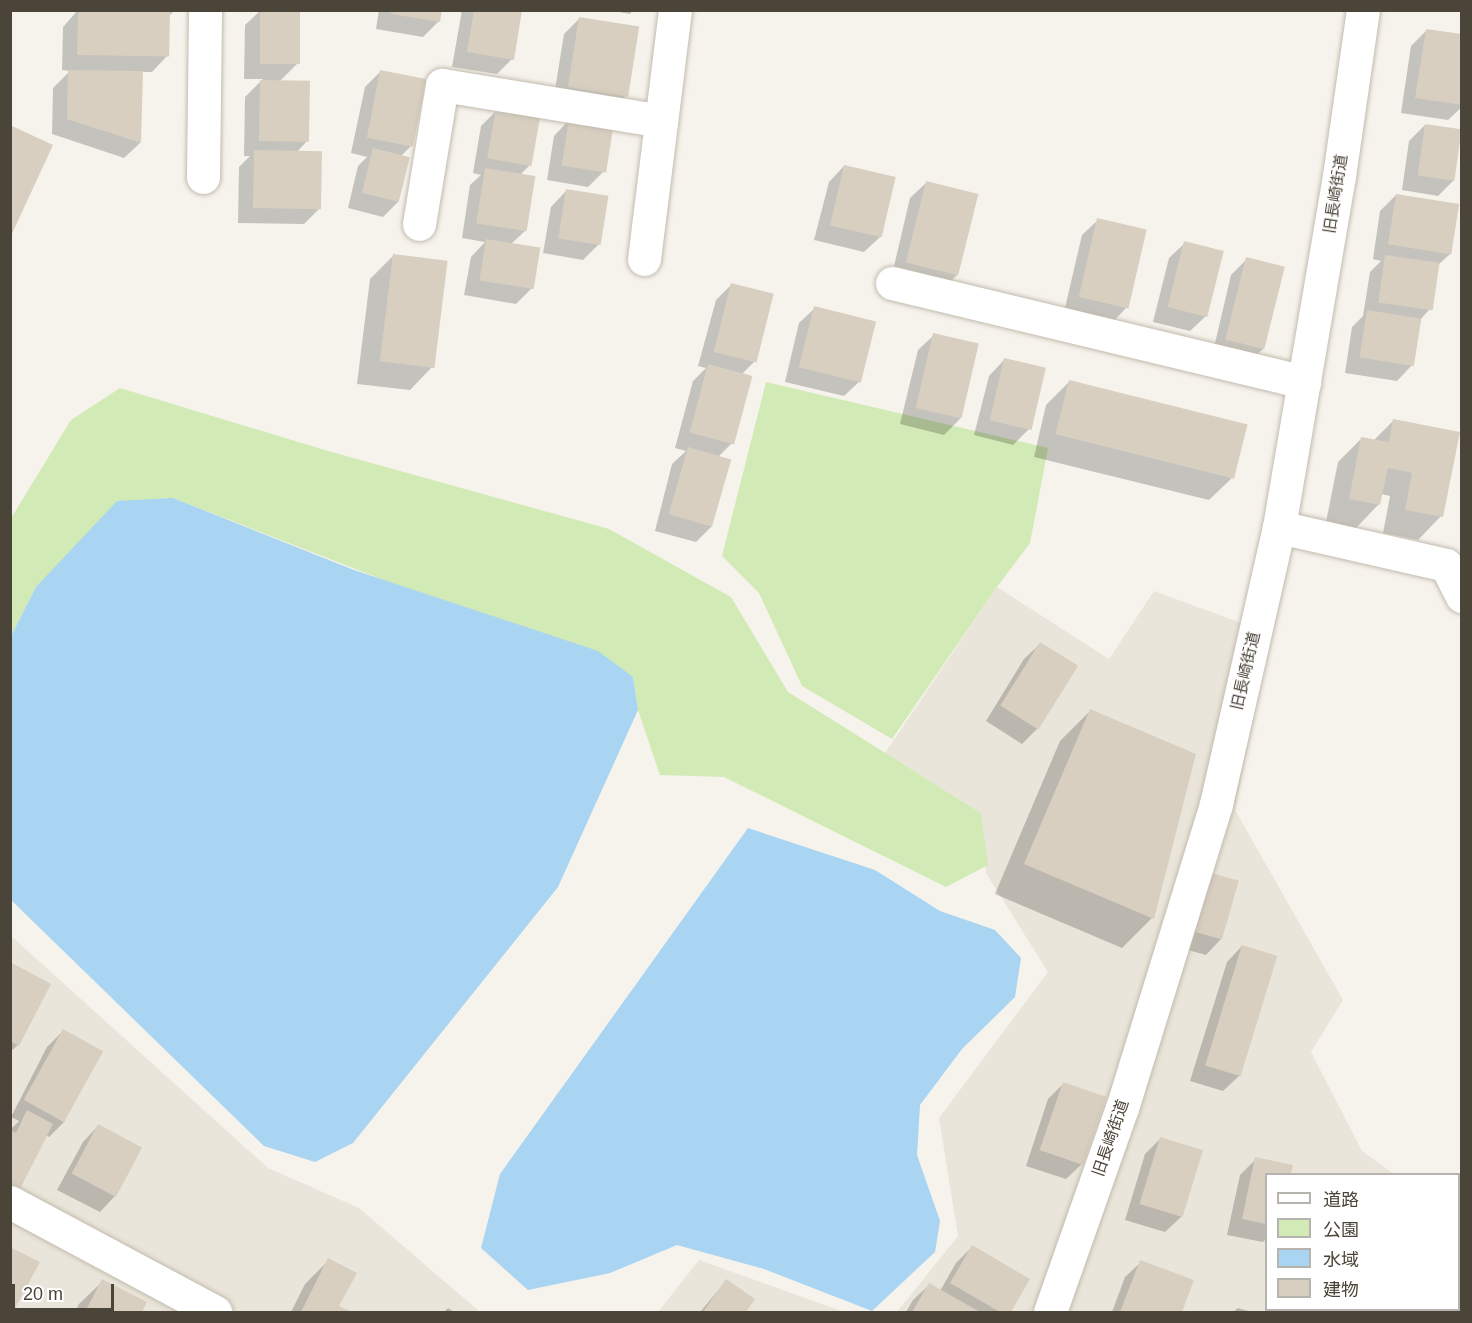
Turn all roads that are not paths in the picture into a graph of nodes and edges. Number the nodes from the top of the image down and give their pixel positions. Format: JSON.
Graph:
{"nodes":[{"id":1,"x":205,"y":10,"type":"edge"},
{"id":2,"x":675,"y":10,"type":"edge"},
{"id":3,"x":1363,"y":10,"type":"edge"},
{"id":4,"x":661,"y":121,"type":"junction"},
{"id":5,"x":203,"y":177,"type":"dead end"},
{"id":6,"x":419,"y":224,"type":"dead end"},
{"id":7,"x":644,"y":259,"type":"dead end"},
{"id":8,"x":892,"y":283,"type":"dead end"},
{"id":9,"x":1304,"y":382,"type":"junction"},
{"id":10,"x":1279,"y":527,"type":"junction"},
{"id":11,"x":1461,"y":596,"type":"edge"},
{"id":12,"x":10,"y":1202,"type":"edge"},
{"id":13,"x":215,"y":1312,"type":"edge"},
{"id":14,"x":1050,"y":1312,"type":"edge"}],
"edges":[{"from":1,"to":5,"type":"street"},
{"from":2,"to":4,"type":"street"},
{"from":3,"to":9,"type":"street","name":"旧長崎街道"},
{"from":4,"to":6,"type":"street"},
{"from":4,"to":7,"type":"street"},
{"from":8,"to":9,"type":"street"},
{"from":9,"to":10,"type":"street","name":"旧長崎街道"},
{"from":10,"to":11,"type":"street"},
{"from":10,"to":14,"type":"street","name":"旧長崎街道"},
{"from":12,"to":13,"type":"street"}]}
